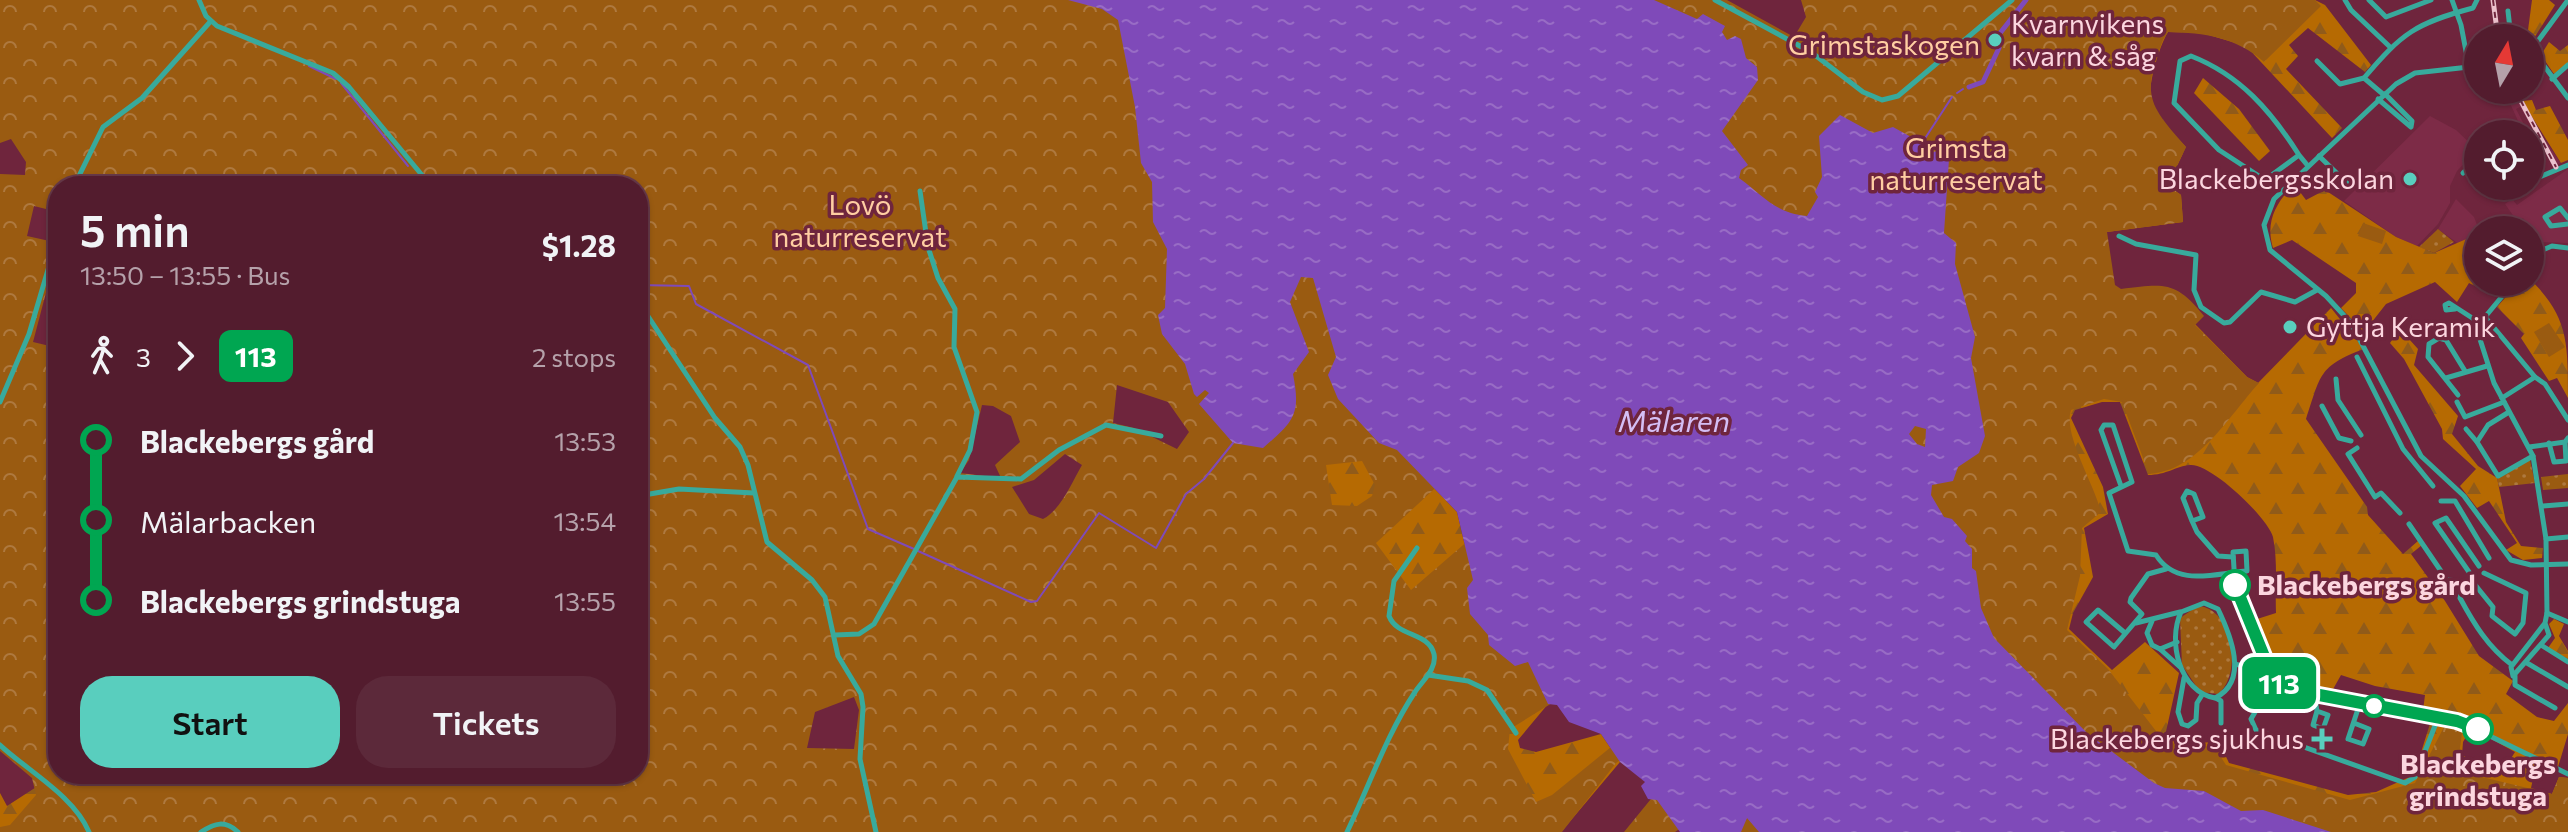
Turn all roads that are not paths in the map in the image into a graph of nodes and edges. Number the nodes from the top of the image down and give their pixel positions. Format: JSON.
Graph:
{"nodes":[{"id":1,"x":199,"y":0,"type":"edge"},
{"id":2,"x":1715,"y":0,"type":"edge"},
{"id":3,"x":2012,"y":0,"type":"edge"},
{"id":4,"x":2345,"y":0,"type":"edge"},
{"id":5,"x":2369,"y":0,"type":"edge"},
{"id":6,"x":2431,"y":0,"type":"edge"},
{"id":7,"x":2452,"y":0,"type":"edge"},
{"id":8,"x":2477,"y":0,"type":"edge"},
{"id":9,"x":2568,"y":0,"type":"edge"},
{"id":10,"x":2508,"y":11,"type":"dead end"},
{"id":11,"x":2457,"y":12,"type":"junction"},
{"id":12,"x":210,"y":22,"type":"junction"},
{"id":13,"x":2509,"y":24,"type":"edge"},
{"id":14,"x":2544,"y":34,"type":"edge"},
{"id":15,"x":2464,"y":44,"type":"edge"},
{"id":16,"x":2389,"y":46,"type":"junction"},
{"id":17,"x":2317,"y":61,"type":"dead end"},
{"id":18,"x":2568,"y":65,"type":"edge"},
{"id":19,"x":2464,"y":68,"type":"edge"},
{"id":20,"x":2544,"y":68,"type":"edge"},
{"id":21,"x":2364,"y":78,"type":"junction"},
{"id":22,"x":2552,"y":79,"type":"junction"},
{"id":23,"x":2382,"y":96,"type":"junction"},
{"id":24,"x":2568,"y":98,"type":"edge"},
{"id":25,"x":2299,"y":155,"type":"junction"},
{"id":26,"x":2319,"y":156,"type":"junction"},
{"id":27,"x":2568,"y":165,"type":"edge"},
{"id":28,"x":2308,"y":166,"type":"junction"},
{"id":29,"x":2544,"y":175,"type":"edge"},
{"id":30,"x":79,"y":176,"type":"edge"},
{"id":31,"x":423,"y":176,"type":"edge"},
{"id":32,"x":2348,"y":184,"type":"dead end"},
{"id":33,"x":920,"y":191,"type":"dead end"},
{"id":34,"x":2119,"y":236,"type":"dead end"},
{"id":35,"x":2568,"y":248,"type":"edge"},
{"id":36,"x":2544,"y":249,"type":"edge"},
{"id":37,"x":48,"y":270,"type":"edge"},
{"id":38,"x":2317,"y":290,"type":"junction"},
{"id":39,"x":2502,"y":296,"type":"edge"},
{"id":40,"x":2455,"y":309,"type":"dead end"},
{"id":41,"x":648,"y":316,"type":"edge"},
{"id":42,"x":2485,"y":317,"type":"junction"},
{"id":43,"x":2480,"y":323,"type":"junction"},
{"id":44,"x":2357,"y":357,"type":"dead end"},
{"id":45,"x":2487,"y":366,"type":"junction"},
{"id":46,"x":2465,"y":371,"type":"junction"},
{"id":47,"x":2535,"y":377,"type":"junction"},
{"id":48,"x":2446,"y":378,"type":"junction"},
{"id":49,"x":2336,"y":379,"type":"dead end"},
{"id":50,"x":2503,"y":400,"type":"junction"},
{"id":51,"x":0,"y":402,"type":"edge"},
{"id":52,"x":2322,"y":406,"type":"dead end"},
{"id":53,"x":2509,"y":412,"type":"junction"},
{"id":54,"x":2568,"y":420,"type":"edge"},
{"id":55,"x":2466,"y":429,"type":"dead end"},
{"id":56,"x":2361,"y":435,"type":"dead end"},
{"id":57,"x":1161,"y":436,"type":"dead end"},
{"id":58,"x":2566,"y":440,"type":"edge"},
{"id":59,"x":2351,"y":441,"type":"dead end"},
{"id":60,"x":2477,"y":442,"type":"junction"},
{"id":61,"x":2549,"y":443,"type":"junction"},
{"id":62,"x":2529,"y":447,"type":"junction"},
{"id":63,"x":2357,"y":448,"type":"dead end"},
{"id":64,"x":2533,"y":456,"type":"junction"},
{"id":65,"x":957,"y":477,"type":"junction"},
{"id":66,"x":2121,"y":486,"type":"junction"},
{"id":67,"x":2433,"y":486,"type":"dead end"},
{"id":68,"x":754,"y":493,"type":"junction"},
{"id":69,"x":648,"y":494,"type":"edge"},
{"id":70,"x":2441,"y":501,"type":"dead end"},
{"id":71,"x":2568,"y":504,"type":"edge"},
{"id":72,"x":2543,"y":506,"type":"junction"},
{"id":73,"x":2400,"y":513,"type":"dead end"},
{"id":74,"x":2192,"y":521,"type":"junction"},
{"id":75,"x":2409,"y":524,"type":"dead end"},
{"id":76,"x":2568,"y":537,"type":"edge"},
{"id":77,"x":2546,"y":539,"type":"junction"},
{"id":78,"x":1417,"y":548,"type":"dead end"},
{"id":79,"x":2233,"y":557,"type":"junction"},
{"id":80,"x":2489,"y":558,"type":"dead end"},
{"id":81,"x":2547,"y":564,"type":"junction"},
{"id":82,"x":2568,"y":564,"type":"edge"},
{"id":83,"x":2479,"y":566,"type":"dead end"},
{"id":84,"x":2167,"y":568,"type":"junction"},
{"id":85,"x":2234,"y":572,"type":"junction"},
{"id":86,"x":2469,"y":572,"type":"dead end"},
{"id":87,"x":2484,"y":573,"type":"dead end"},
{"id":88,"x":2472,"y":581,"type":"dead end"},
{"id":89,"x":2181,"y":612,"type":"junction"},
{"id":90,"x":2547,"y":613,"type":"junction"},
{"id":91,"x":2152,"y":621,"type":"junction"},
{"id":92,"x":2568,"y":622,"type":"edge"},
{"id":93,"x":2135,"y":623,"type":"junction"},
{"id":94,"x":2545,"y":623,"type":"junction"},
{"id":95,"x":2125,"y":633,"type":"junction"},
{"id":96,"x":835,"y":635,"type":"junction"},
{"id":97,"x":2177,"y":642,"type":"junction"},
{"id":98,"x":2541,"y":645,"type":"junction"},
{"id":99,"x":2160,"y":649,"type":"junction"},
{"id":100,"x":2568,"y":662,"type":"edge"},
{"id":101,"x":2527,"y":663,"type":"junction"},
{"id":102,"x":2236,"y":664,"type":"junction"},
{"id":103,"x":2512,"y":665,"type":"junction"},
{"id":104,"x":2181,"y":668,"type":"junction"},
{"id":105,"x":1428,"y":675,"type":"junction"},
{"id":106,"x":2515,"y":676,"type":"junction"},
{"id":107,"x":2184,"y":677,"type":"junction"},
{"id":108,"x":2271,"y":681,"type":"junction"},
{"id":109,"x":2568,"y":687,"type":"edge"},
{"id":110,"x":2314,"y":694,"type":"junction"},
{"id":111,"x":2202,"y":695,"type":"junction"},
{"id":112,"x":2215,"y":698,"type":"junction"},
{"id":113,"x":2360,"y":703,"type":"junction"},
{"id":114,"x":2555,"y":708,"type":"dead end"},
{"id":115,"x":2317,"y":711,"type":"dead end"},
{"id":116,"x":2438,"y":718,"type":"junction"},
{"id":117,"x":2221,"y":723,"type":"dead end"},
{"id":118,"x":2354,"y":723,"type":"junction"},
{"id":119,"x":1516,"y":733,"type":"dead end"},
{"id":120,"x":0,"y":745,"type":"edge"},
{"id":121,"x":2568,"y":774,"type":"edge"},
{"id":122,"x":89,"y":832,"type":"edge"},
{"id":123,"x":201,"y":832,"type":"edge"},
{"id":124,"x":238,"y":832,"type":"edge"},
{"id":125,"x":876,"y":832,"type":"edge"},
{"id":126,"x":1347,"y":832,"type":"edge"}],
"edges":[{"from":1,"to":12,"type":"street"},
{"from":2,"to":3,"type":"street"},
{"from":4,"to":16,"type":"street"},
{"from":5,"to":6,"type":"street"},
{"from":7,"to":11,"type":"street"},
{"from":8,"to":11,"type":"street"},
{"from":9,"to":14,"type":"street"},
{"from":10,"to":13,"type":"street"},
{"from":11,"to":15,"type":"street"},
{"from":11,"to":16,"type":"street"},
{"from":12,"to":30,"type":"street"},
{"from":12,"to":31,"type":"street"},
{"from":16,"to":21,"type":"street"},
{"from":17,"to":21,"type":"street"},
{"from":18,"to":22,"type":"street"},
{"from":19,"to":23,"type":"street"},
{"from":20,"to":22,"type":"street"},
{"from":21,"to":23,"type":"street"},
{"from":22,"to":24,"type":"street"},
{"from":23,"to":23,"type":"street"},
{"from":23,"to":26,"type":"street"},
{"from":25,"to":25,"type":"street"},
{"from":25,"to":28,"type":"street"},
{"from":26,"to":28,"type":"street"},
{"from":26,"to":32,"type":"street"},
{"from":27,"to":29,"type":"street"},
{"from":28,"to":38,"type":"street"},
{"from":33,"to":65,"type":"street"},
{"from":34,"to":38,"type":"street"},
{"from":35,"to":36,"type":"street"},
{"from":37,"to":51,"type":"street"},
{"from":38,"to":81,"type":"street"},
{"from":39,"to":42,"type":"street"},
{"from":40,"to":43,"type":"street"},
{"from":41,"to":68,"type":"street"},
{"from":42,"to":43,"type":"street"},
{"from":42,"to":47,"type":"street"},
{"from":43,"to":45,"type":"street"},
{"from":44,"to":67,"type":"street"},
{"from":45,"to":46,"type":"street"},
{"from":45,"to":50,"type":"street"},
{"from":46,"to":48,"type":"street"},
{"from":46,"to":48,"type":"street"},
{"from":47,"to":50,"type":"street"},
{"from":47,"to":54,"type":"street"},
{"from":48,"to":50,"type":"street"},
{"from":49,"to":56,"type":"street"},
{"from":50,"to":53,"type":"street"},
{"from":52,"to":59,"type":"street"},
{"from":53,"to":60,"type":"street"},
{"from":53,"to":62,"type":"street"},
{"from":55,"to":60,"type":"street"},
{"from":57,"to":65,"type":"street"},
{"from":58,"to":61,"type":"street"},
{"from":58,"to":61,"type":"street"},
{"from":60,"to":64,"type":"street"},
{"from":61,"to":62,"type":"street"},
{"from":62,"to":64,"type":"street"},
{"from":63,"to":73,"type":"street"},
{"from":64,"to":72,"type":"street"},
{"from":65,"to":96,"type":"street"},
{"from":66,"to":66,"type":"street"},
{"from":66,"to":84,"type":"street"},
{"from":68,"to":69,"type":"street"},
{"from":68,"to":96,"type":"street"},
{"from":70,"to":80,"type":"street"},
{"from":71,"to":72,"type":"street"},
{"from":72,"to":77,"type":"street"},
{"from":74,"to":74,"type":"street"},
{"from":74,"to":79,"type":"street"},
{"from":75,"to":103,"type":"street"},
{"from":76,"to":77,"type":"street"},
{"from":77,"to":81,"type":"street"},
{"from":78,"to":105,"type":"street"},
{"from":79,"to":85,"type":"street"},
{"from":79,"to":85,"type":"street"},
{"from":81,"to":82,"type":"street"},
{"from":81,"to":90,"type":"street"},
{"from":83,"to":86,"type":"street"},
{"from":84,"to":85,"type":"street"},
{"from":84,"to":93,"type":"street"},
{"from":85,"to":108,"type":"street"},
{"from":87,"to":88,"type":"street"},
{"from":89,"to":91,"type":"street"},
{"from":89,"to":97,"type":"street"},
{"from":89,"to":102,"type":"street"},
{"from":90,"to":92,"type":"street"},
{"from":90,"to":94,"type":"street"},
{"from":91,"to":93,"type":"street"},
{"from":91,"to":99,"type":"street"},
{"from":93,"to":95,"type":"street"},
{"from":94,"to":98,"type":"street"},
{"from":94,"to":103,"type":"street"},
{"from":95,"to":95,"type":"street"},
{"from":96,"to":125,"type":"street"},
{"from":97,"to":99,"type":"street"},
{"from":97,"to":104,"type":"street"},
{"from":98,"to":100,"type":"street"},
{"from":98,"to":101,"type":"street"},
{"from":99,"to":104,"type":"street"},
{"from":101,"to":106,"type":"street"},
{"from":101,"to":109,"type":"street"},
{"from":102,"to":108,"type":"street"},
{"from":102,"to":112,"type":"street"},
{"from":103,"to":106,"type":"street"},
{"from":104,"to":107,"type":"street"},
{"from":105,"to":119,"type":"street"},
{"from":105,"to":126,"type":"street"},
{"from":106,"to":114,"type":"street"},
{"from":107,"to":111,"type":"street"},
{"from":107,"to":111,"type":"street"},
{"from":108,"to":110,"type":"street"},
{"from":108,"to":116,"type":"street"},
{"from":110,"to":113,"type":"street"},
{"from":110,"to":115,"type":"street"},
{"from":111,"to":112,"type":"street"},
{"from":112,"to":117,"type":"street"},
{"from":113,"to":116,"type":"street"},
{"from":113,"to":118,"type":"street"},
{"from":116,"to":121,"type":"street"},
{"from":118,"to":118,"type":"street"},
{"from":120,"to":122,"type":"street"},
{"from":123,"to":124,"type":"street"}]}
